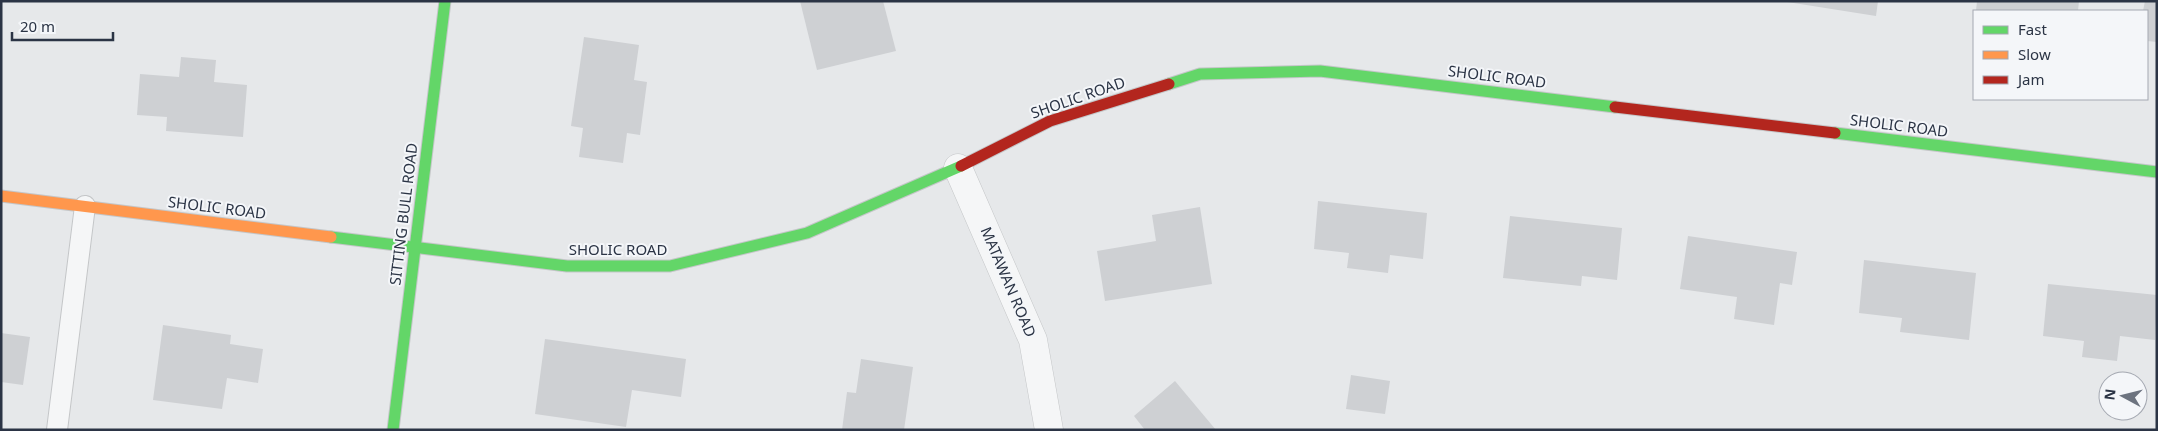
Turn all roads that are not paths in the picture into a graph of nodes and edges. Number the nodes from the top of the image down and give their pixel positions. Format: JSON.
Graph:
{"nodes":[{"id":1,"x":445,"y":1,"type":"edge"},
{"id":2,"x":958,"y":168,"type":"junction"},
{"id":3,"x":2157,"y":172,"type":"edge"},
{"id":4,"x":1,"y":196,"type":"edge"},
{"id":5,"x":85,"y":206,"type":"junction"},
{"id":6,"x":415,"y":248,"type":"junction"},
{"id":7,"x":57,"y":430,"type":"edge"},
{"id":8,"x":393,"y":430,"type":"edge"},
{"id":9,"x":1049,"y":430,"type":"edge"}],
"edges":[{"from":1,"to":6,"type":"street","name":"SITTING BULL ROAD"},
{"from":2,"to":3,"type":"street","name":"SHOLIC ROAD"},
{"from":2,"to":6,"type":"street","name":"SHOLIC ROAD"},
{"from":2,"to":9,"type":"street","name":"MATAWAN ROAD"},
{"from":4,"to":5,"type":"street","name":"SHOLIC ROAD"},
{"from":5,"to":6,"type":"street","name":"SHOLIC ROAD"},
{"from":5,"to":7,"type":"lane"},
{"from":6,"to":8,"type":"street","name":"SITTING BULL ROAD"}]}
